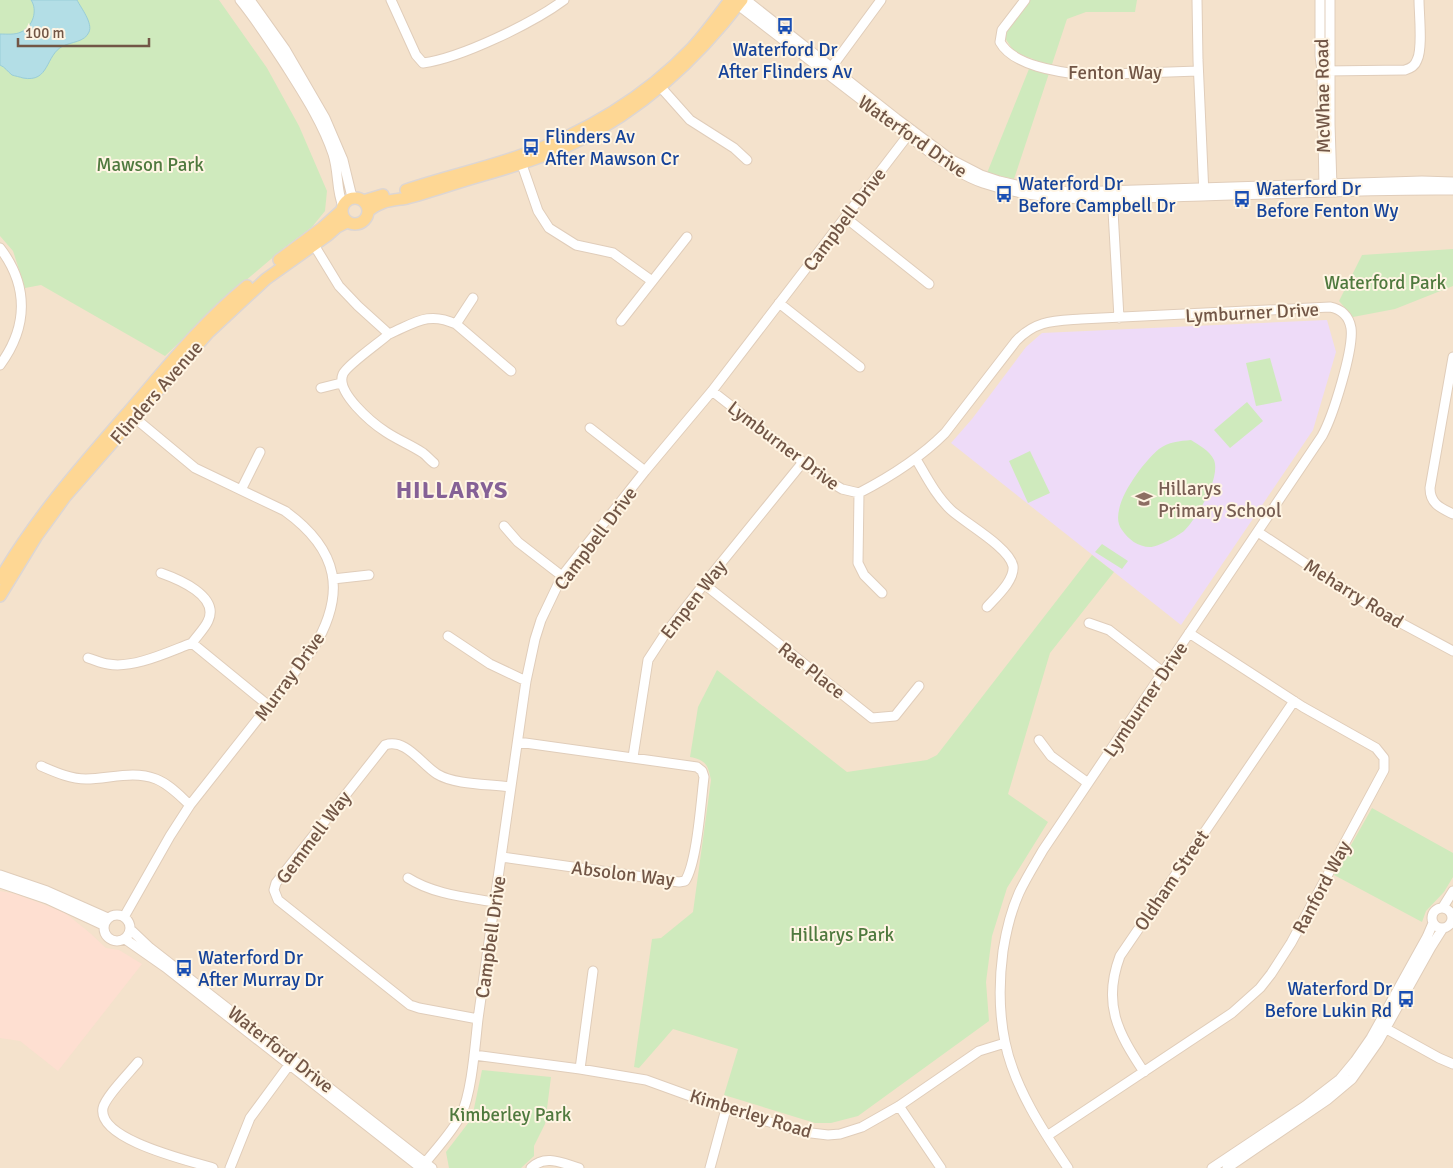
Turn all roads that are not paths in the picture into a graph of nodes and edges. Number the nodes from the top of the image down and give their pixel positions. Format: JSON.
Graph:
{"nodes":[{"id":1,"x":240,"y":0,"type":"edge"},
{"id":2,"x":250,"y":0,"type":"edge"},
{"id":3,"x":391,"y":0,"type":"edge"},
{"id":4,"x":564,"y":0,"type":"edge"},
{"id":5,"x":881,"y":0,"type":"edge"},
{"id":6,"x":1025,"y":0,"type":"edge"},
{"id":7,"x":1198,"y":0,"type":"edge"},
{"id":8,"x":1320,"y":0,"type":"edge"},
{"id":9,"x":1330,"y":0,"type":"edge"},
{"id":10,"x":1419,"y":0,"type":"edge"},
{"id":11,"x":738,"y":1,"type":"edge"},
{"id":12,"x":829,"y":71,"type":"junction"},
{"id":13,"x":1198,"y":71,"type":"junction"},
{"id":14,"x":1326,"y":71,"type":"junction"},
{"id":15,"x":658,"y":84,"type":"junction"},
{"id":16,"x":910,"y":133,"type":"junction"},
{"id":17,"x":520,"y":160,"type":"junction"},
{"id":18,"x":747,"y":160,"type":"dead end"},
{"id":19,"x":1453,"y":182,"type":"edge"},
{"id":20,"x":1328,"y":188,"type":"junction"},
{"id":21,"x":1453,"y":190,"type":"edge"},
{"id":22,"x":1204,"y":192,"type":"junction"},
{"id":23,"x":1112,"y":195,"type":"junction"},
{"id":24,"x":362,"y":203,"type":"junction"},
{"id":25,"x":342,"y":208,"type":"junction"},
{"id":26,"x":846,"y":218,"type":"junction"},
{"id":27,"x":347,"y":222,"type":"junction"},
{"id":28,"x":686,"y":237,"type":"dead end"},
{"id":29,"x":311,"y":241,"type":"junction"},
{"id":30,"x":0,"y":248,"type":"edge"},
{"id":31,"x":652,"y":281,"type":"junction"},
{"id":32,"x":930,"y":284,"type":"dead end"},
{"id":33,"x":473,"y":298,"type":"dead end"},
{"id":34,"x":779,"y":304,"type":"junction"},
{"id":35,"x":1119,"y":318,"type":"junction"},
{"id":36,"x":621,"y":321,"type":"dead end"},
{"id":37,"x":456,"y":324,"type":"junction"},
{"id":38,"x":389,"y":334,"type":"junction"},
{"id":39,"x":1453,"y":357,"type":"edge"},
{"id":40,"x":0,"y":365,"type":"edge"},
{"id":41,"x":860,"y":367,"type":"dead end"},
{"id":42,"x":511,"y":371,"type":"dead end"},
{"id":43,"x":341,"y":383,"type":"junction"},
{"id":44,"x":320,"y":388,"type":"dead end"},
{"id":45,"x":712,"y":391,"type":"junction"},
{"id":46,"x":131,"y":415,"type":"junction"},
{"id":47,"x":590,"y":428,"type":"dead end"},
{"id":48,"x":260,"y":452,"type":"dead end"},
{"id":49,"x":916,"y":459,"type":"junction"},
{"id":50,"x":803,"y":462,"type":"junction"},
{"id":51,"x":434,"y":464,"type":"dead end"},
{"id":52,"x":645,"y":471,"type":"junction"},
{"id":53,"x":241,"y":490,"type":"junction"},
{"id":54,"x":859,"y":493,"type":"junction"},
{"id":55,"x":1453,"y":514,"type":"edge"},
{"id":56,"x":504,"y":526,"type":"dead end"},
{"id":57,"x":1258,"y":532,"type":"junction"},
{"id":58,"x":161,"y":574,"type":"dead end"},
{"id":59,"x":369,"y":575,"type":"dead end"},
{"id":60,"x":562,"y":576,"type":"junction"},
{"id":61,"x":0,"y":579,"type":"edge"},
{"id":62,"x":333,"y":579,"type":"junction"},
{"id":63,"x":704,"y":584,"type":"junction"},
{"id":64,"x":882,"y":593,"type":"dead end"},
{"id":65,"x":0,"y":596,"type":"edge"},
{"id":66,"x":987,"y":607,"type":"dead end"},
{"id":67,"x":1089,"y":623,"type":"dead end"},
{"id":68,"x":1190,"y":632,"type":"junction"},
{"id":69,"x":448,"y":636,"type":"dead end"},
{"id":70,"x":192,"y":643,"type":"junction"},
{"id":71,"x":1452,"y":650,"type":"edge"},
{"id":72,"x":88,"y":658,"type":"dead end"},
{"id":73,"x":1163,"y":672,"type":"junction"},
{"id":74,"x":526,"y":681,"type":"junction"},
{"id":75,"x":919,"y":686,"type":"dead end"},
{"id":76,"x":1294,"y":701,"type":"junction"},
{"id":77,"x":269,"y":706,"type":"junction"},
{"id":78,"x":1039,"y":740,"type":"dead end"},
{"id":79,"x":518,"y":742,"type":"junction"},
{"id":80,"x":633,"y":757,"type":"junction"},
{"id":81,"x":41,"y":766,"type":"dead end"},
{"id":82,"x":1088,"y":782,"type":"junction"},
{"id":83,"x":510,"y":787,"type":"junction"},
{"id":84,"x":190,"y":805,"type":"junction"},
{"id":85,"x":502,"y":857,"type":"junction"},
{"id":86,"x":0,"y":875,"type":"edge"},
{"id":87,"x":408,"y":878,"type":"dead end"},
{"id":88,"x":0,"y":883,"type":"edge"},
{"id":89,"x":1453,"y":891,"type":"edge"},
{"id":90,"x":494,"y":902,"type":"junction"},
{"id":91,"x":1443,"y":907,"type":"junction"},
{"id":92,"x":1453,"y":915,"type":"edge"},
{"id":93,"x":124,"y":917,"type":"junction"},
{"id":94,"x":106,"y":921,"type":"junction"},
{"id":95,"x":1433,"y":923,"type":"junction"},
{"id":96,"x":1448,"y":928,"type":"edge"},
{"id":97,"x":130,"y":929,"type":"junction"},
{"id":98,"x":125,"y":939,"type":"junction"},
{"id":99,"x":593,"y":971,"type":"dead end"},
{"id":100,"x":478,"y":1019,"type":"junction"},
{"id":101,"x":1382,"y":1027,"type":"junction"},
{"id":102,"x":1005,"y":1043,"type":"junction"},
{"id":103,"x":474,"y":1055,"type":"junction"},
{"id":104,"x":138,"y":1062,"type":"dead end"},
{"id":105,"x":292,"y":1062,"type":"junction"},
{"id":106,"x":1453,"y":1064,"type":"edge"},
{"id":107,"x":580,"y":1069,"type":"junction"},
{"id":108,"x":1144,"y":1072,"type":"junction"},
{"id":109,"x":899,"y":1106,"type":"junction"},
{"id":110,"x":726,"y":1109,"type":"junction"},
{"id":111,"x":1047,"y":1136,"type":"junction"},
{"id":112,"x":425,"y":1166,"type":"edge"},
{"id":113,"x":213,"y":1168,"type":"edge"},
{"id":114,"x":230,"y":1168,"type":"edge"},
{"id":115,"x":531,"y":1168,"type":"edge"},
{"id":116,"x":579,"y":1168,"type":"edge"},
{"id":117,"x":710,"y":1168,"type":"edge"},
{"id":118,"x":941,"y":1168,"type":"edge"},
{"id":119,"x":1068,"y":1168,"type":"edge"},
{"id":120,"x":1212,"y":1168,"type":"edge"},
{"id":121,"x":1227,"y":1168,"type":"edge"}],
"edges":[{"from":1,"to":25,"type":"street"},
{"from":2,"to":24,"type":"street"},
{"from":3,"to":4,"type":"street"},
{"from":5,"to":12,"type":"street"},
{"from":6,"to":13,"type":"street","name":"Fenton Way"},
{"from":7,"to":13,"type":"street"},
{"from":8,"to":14,"type":"street","name":"McWhae Road"},
{"from":9,"to":14,"type":"street","name":"McWhae Road"},
{"from":10,"to":14,"type":"street"},
{"from":11,"to":12,"type":"street","name":"Waterford Drive"},
{"from":11,"to":15,"type":"main road"},
{"from":12,"to":16,"type":"street","name":"Waterford Drive"},
{"from":13,"to":22,"type":"street"},
{"from":14,"to":20,"type":"street","name":"McWhae Road"},
{"from":15,"to":17,"type":"main road"},
{"from":15,"to":18,"type":"street"},
{"from":16,"to":23,"type":"street","name":"Waterford Drive"},
{"from":16,"to":26,"type":"street","name":"Campbell Drive"},
{"from":17,"to":24,"type":"main road"},
{"from":17,"to":31,"type":"street"},
{"from":19,"to":20,"type":"street","name":"Waterford Drive"},
{"from":20,"to":21,"type":"street","name":"Waterford Drive"},
{"from":20,"to":22,"type":"street","name":"Waterford Drive"},
{"from":22,"to":23,"type":"street","name":"Waterford Drive"},
{"from":23,"to":35,"type":"street"},
{"from":24,"to":25,"type":"main road"},
{"from":24,"to":27,"type":"main road"},
{"from":25,"to":27,"type":"main road"},
{"from":25,"to":29,"type":"main road","name":"Flinders Avenue"},
{"from":26,"to":32,"type":"street"},
{"from":26,"to":34,"type":"street","name":"Campbell Drive"},
{"from":27,"to":29,"type":"main road","name":"Flinders Avenue"},
{"from":28,"to":31,"type":"street"},
{"from":29,"to":38,"type":"street"},
{"from":29,"to":46,"type":"main road","name":"Flinders Avenue"},
{"from":30,"to":40,"type":"street"},
{"from":31,"to":36,"type":"street"},
{"from":33,"to":37,"type":"street"},
{"from":34,"to":41,"type":"street"},
{"from":34,"to":45,"type":"street","name":"Campbell Drive"},
{"from":35,"to":49,"type":"street","name":"Lymburner Drive"},
{"from":35,"to":57,"type":"street","name":"Lymburner Drive"},
{"from":37,"to":38,"type":"street"},
{"from":37,"to":42,"type":"street"},
{"from":38,"to":43,"type":"street"},
{"from":39,"to":55,"type":"street"},
{"from":43,"to":44,"type":"street"},
{"from":43,"to":51,"type":"street"},
{"from":45,"to":50,"type":"street","name":"Lymburner Drive"},
{"from":45,"to":52,"type":"street","name":"Campbell Drive"},
{"from":46,"to":53,"type":"street","name":"Murray Drive"},
{"from":46,"to":61,"type":"main road","name":"Flinders Avenue"},
{"from":46,"to":65,"type":"main road","name":"Flinders Avenue"},
{"from":47,"to":52,"type":"street"},
{"from":48,"to":53,"type":"street"},
{"from":49,"to":54,"type":"street","name":"Lymburner Drive"},
{"from":49,"to":66,"type":"street"},
{"from":50,"to":54,"type":"street","name":"Lymburner Drive"},
{"from":50,"to":63,"type":"street","name":"Empen Way"},
{"from":52,"to":60,"type":"street","name":"Campbell Drive"},
{"from":53,"to":62,"type":"street","name":"Murray Drive"},
{"from":54,"to":64,"type":"street"},
{"from":56,"to":60,"type":"street"},
{"from":57,"to":68,"type":"street","name":"Lymburner Drive"},
{"from":57,"to":71,"type":"street","name":"Meharry Road"},
{"from":58,"to":70,"type":"street"},
{"from":59,"to":62,"type":"street"},
{"from":60,"to":74,"type":"street","name":"Campbell Drive"},
{"from":62,"to":77,"type":"street","name":"Murray Drive"},
{"from":63,"to":75,"type":"street","name":"Rae Place"},
{"from":63,"to":80,"type":"street","name":"Empen Way"},
{"from":67,"to":73,"type":"street"},
{"from":68,"to":73,"type":"street","name":"Lymburner Drive"},
{"from":68,"to":76,"type":"street","name":"Ranford Way"},
{"from":69,"to":74,"type":"street"},
{"from":70,"to":72,"type":"street"},
{"from":70,"to":77,"type":"street"},
{"from":73,"to":82,"type":"street","name":"Lymburner Drive"},
{"from":74,"to":79,"type":"street","name":"Campbell Drive"},
{"from":76,"to":108,"type":"street","name":"Oldham Street"},
{"from":76,"to":108,"type":"street","name":"Ranford Way"},
{"from":77,"to":84,"type":"street","name":"Murray Drive"},
{"from":78,"to":82,"type":"street"},
{"from":79,"to":80,"type":"street","name":"Absolon Way"},
{"from":79,"to":83,"type":"street","name":"Campbell Drive"},
{"from":80,"to":85,"type":"street","name":"Absolon Way"},
{"from":81,"to":84,"type":"street"},
{"from":82,"to":102,"type":"street","name":"Lymburner Drive"},
{"from":83,"to":85,"type":"street","name":"Campbell Drive"},
{"from":83,"to":100,"type":"street","name":"Gemmell Way"},
{"from":84,"to":93,"type":"street","name":"Murray Drive"},
{"from":85,"to":90,"type":"street","name":"Campbell Drive"},
{"from":86,"to":94,"type":"street"},
{"from":87,"to":90,"type":"street"},
{"from":88,"to":94,"type":"street"},
{"from":89,"to":91,"type":"street"},
{"from":90,"to":100,"type":"street","name":"Campbell Drive"},
{"from":91,"to":92,"type":"street"},
{"from":91,"to":95,"type":"street"},
{"from":92,"to":96,"type":"street"},
{"from":93,"to":94,"type":"street"},
{"from":93,"to":97,"type":"street"},
{"from":94,"to":98,"type":"street"},
{"from":95,"to":96,"type":"street"},
{"from":95,"to":101,"type":"street"},
{"from":96,"to":101,"type":"street"},
{"from":97,"to":98,"type":"street"},
{"from":97,"to":105,"type":"street","name":"Waterford Drive"},
{"from":98,"to":105,"type":"street","name":"Waterford Drive"},
{"from":99,"to":107,"type":"street"},
{"from":100,"to":103,"type":"street","name":"Campbell Drive"},
{"from":101,"to":106,"type":"street"},
{"from":101,"to":120,"type":"street"},
{"from":101,"to":121,"type":"street"},
{"from":102,"to":109,"type":"street","name":"Kimberley Road"},
{"from":102,"to":111,"type":"street","name":"Lymburner Drive"},
{"from":103,"to":107,"type":"street","name":"Kimberley Road"},
{"from":103,"to":112,"type":"street","name":"Campbell Drive"},
{"from":104,"to":113,"type":"street"},
{"from":105,"to":112,"type":"street","name":"Waterford Drive"},
{"from":105,"to":114,"type":"street"},
{"from":107,"to":110,"type":"street","name":"Kimberley Road"},
{"from":108,"to":111,"type":"street","name":"Ranford Way"},
{"from":109,"to":110,"type":"street","name":"Kimberley Road"},
{"from":109,"to":118,"type":"street"},
{"from":110,"to":117,"type":"street"},
{"from":111,"to":119,"type":"street","name":"Lymburner Drive"},
{"from":115,"to":116,"type":"street"}]}
